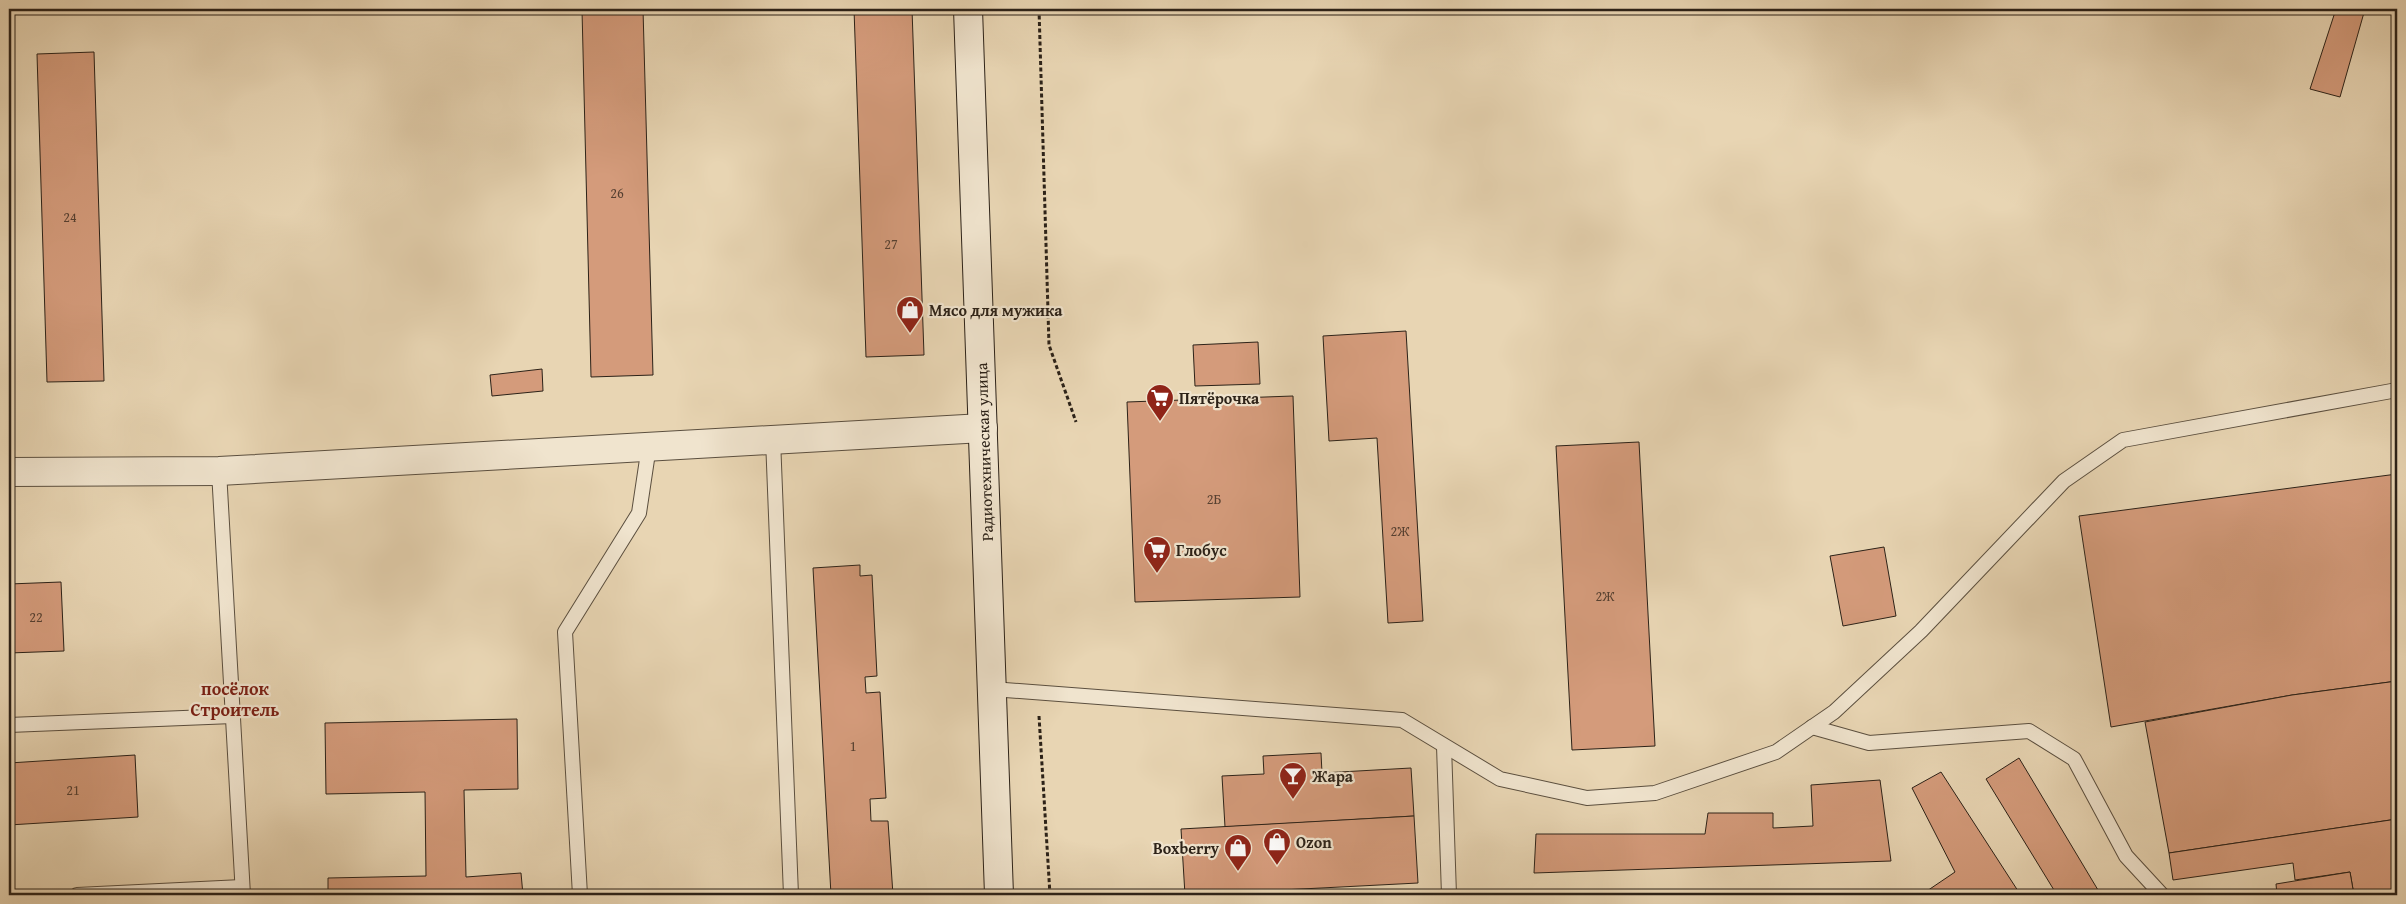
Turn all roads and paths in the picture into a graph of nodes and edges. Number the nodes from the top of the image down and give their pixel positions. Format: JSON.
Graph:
{"nodes":[{"id":1,"x":968,"y":9,"type":"edge"},
{"id":2,"x":1038,"y":9,"type":"edge"},
{"id":3,"x":2397,"y":390,"type":"edge"},
{"id":4,"x":1076,"y":422,"type":"dead end"},
{"id":5,"x":983,"y":428,"type":"junction"},
{"id":6,"x":773,"y":440,"type":"junction"},
{"id":7,"x":649,"y":446,"type":"junction"},
{"id":8,"x":219,"y":471,"type":"junction"},
{"id":9,"x":9,"y":472,"type":"edge"},
{"id":10,"x":992,"y":689,"type":"junction"},
{"id":11,"x":1038,"y":693,"type":"junction"},
{"id":12,"x":233,"y":716,"type":"junction"},
{"id":13,"x":9,"y":725,"type":"edge"},
{"id":14,"x":1812,"y":727,"type":"junction"},
{"id":15,"x":1444,"y":746,"type":"junction"},
{"id":16,"x":242,"y":891,"type":"edge"},
{"id":17,"x":77,"y":895,"type":"edge"},
{"id":18,"x":580,"y":895,"type":"edge"},
{"id":19,"x":791,"y":895,"type":"edge"},
{"id":20,"x":999,"y":895,"type":"edge"},
{"id":21,"x":1050,"y":895,"type":"edge"},
{"id":22,"x":1449,"y":895,"type":"edge"},
{"id":23,"x":2162,"y":895,"type":"edge"}],
"edges":[{"from":1,"to":5,"type":"street","name":"Радиотехническая улица"},
{"from":2,"to":4,"type":"path"},
{"from":3,"to":14,"type":"lane"},
{"from":5,"to":6,"type":"street"},
{"from":5,"to":10,"type":"street","name":"Радиотехническая улица"},
{"from":6,"to":7,"type":"street"},
{"from":6,"to":19,"type":"lane"},
{"from":7,"to":8,"type":"street"},
{"from":7,"to":18,"type":"lane"},
{"from":8,"to":9,"type":"street"},
{"from":8,"to":12,"type":"lane"},
{"from":10,"to":11,"type":"lane"},
{"from":10,"to":20,"type":"street","name":"Радиотехническая улица"},
{"from":11,"to":15,"type":"lane"},
{"from":11,"to":21,"type":"path"},
{"from":12,"to":13,"type":"lane"},
{"from":12,"to":16,"type":"lane"},
{"from":14,"to":15,"type":"lane"},
{"from":14,"to":23,"type":"lane"},
{"from":15,"to":22,"type":"lane"},
{"from":16,"to":17,"type":"lane"}]}
